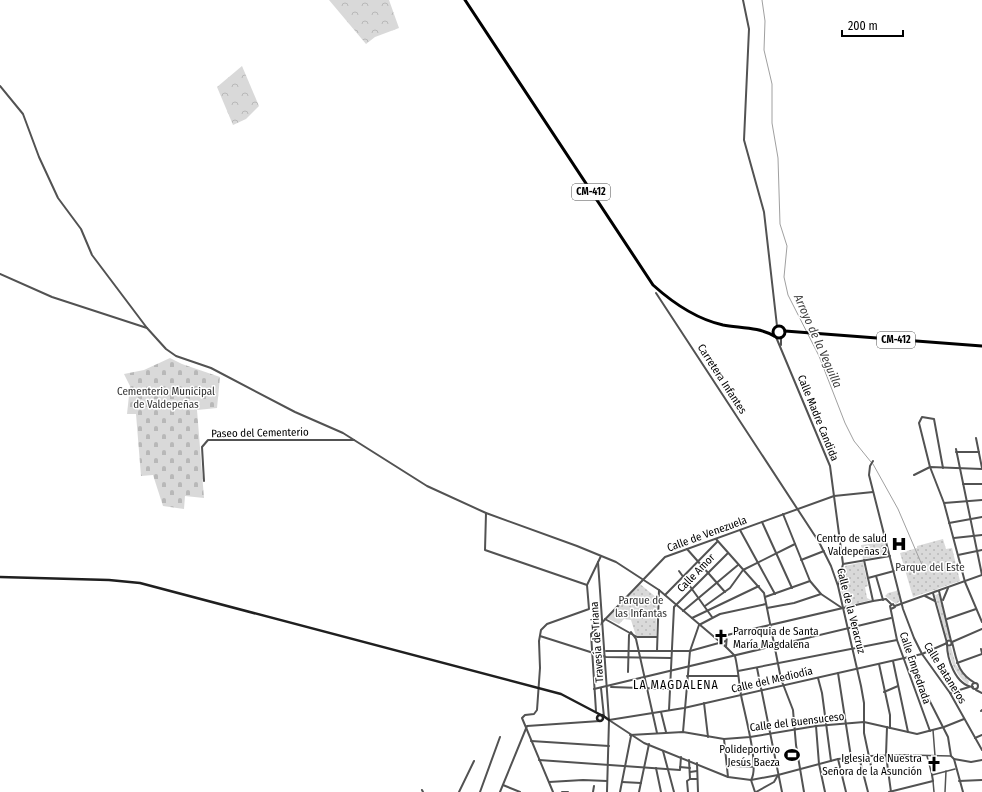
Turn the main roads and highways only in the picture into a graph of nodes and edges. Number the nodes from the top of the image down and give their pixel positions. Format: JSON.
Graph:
{"nodes":[{"id":1,"x":465,"y":0,"type":"edge"},
{"id":2,"x":775,"y":327,"type":"junction"},
{"id":3,"x":760,"y":330,"type":"junction"},
{"id":4,"x":785,"y":331,"type":"junction"},
{"id":5,"x":794,"y":332,"type":"junction"},
{"id":6,"x":775,"y":336,"type":"junction"},
{"id":7,"x":782,"y":336,"type":"junction"},
{"id":8,"x":982,"y":346,"type":"edge"},
{"id":9,"x":0,"y":577,"type":"edge"},
{"id":10,"x":595,"y":711,"type":"junction"},
{"id":11,"x":602,"y":716,"type":"junction"},
{"id":12,"x":598,"y":720,"type":"junction"}],
"edges":[{"from":1,"to":3,"type":"main road","number":"CM-412"},
{"from":2,"to":3,"type":"main road","number":"CM-412"},
{"from":2,"to":4,"type":"main road","number":"CM-412"},
{"from":2,"to":6,"type":"main road"},
{"from":3,"to":6,"type":"main road","number":"CM-412"},
{"from":4,"to":5,"type":"main road","number":"CM-412"},
{"from":4,"to":7,"type":"main road"},
{"from":5,"to":7,"type":"main road","number":"CM-412"},
{"from":5,"to":8,"type":"main road","number":"CM-412"},
{"from":6,"to":7,"type":"main road","number":"CM-412"},
{"from":9,"to":10,"type":"main road"},
{"from":10,"to":11,"type":"main road"},
{"from":10,"to":12,"type":"main road"},
{"from":11,"to":12,"type":"main road"},
{"from":11,"to":12,"type":"main road"},
{"from":11,"to":12,"type":"main road","name":"Calle del Mediodía"}]}
